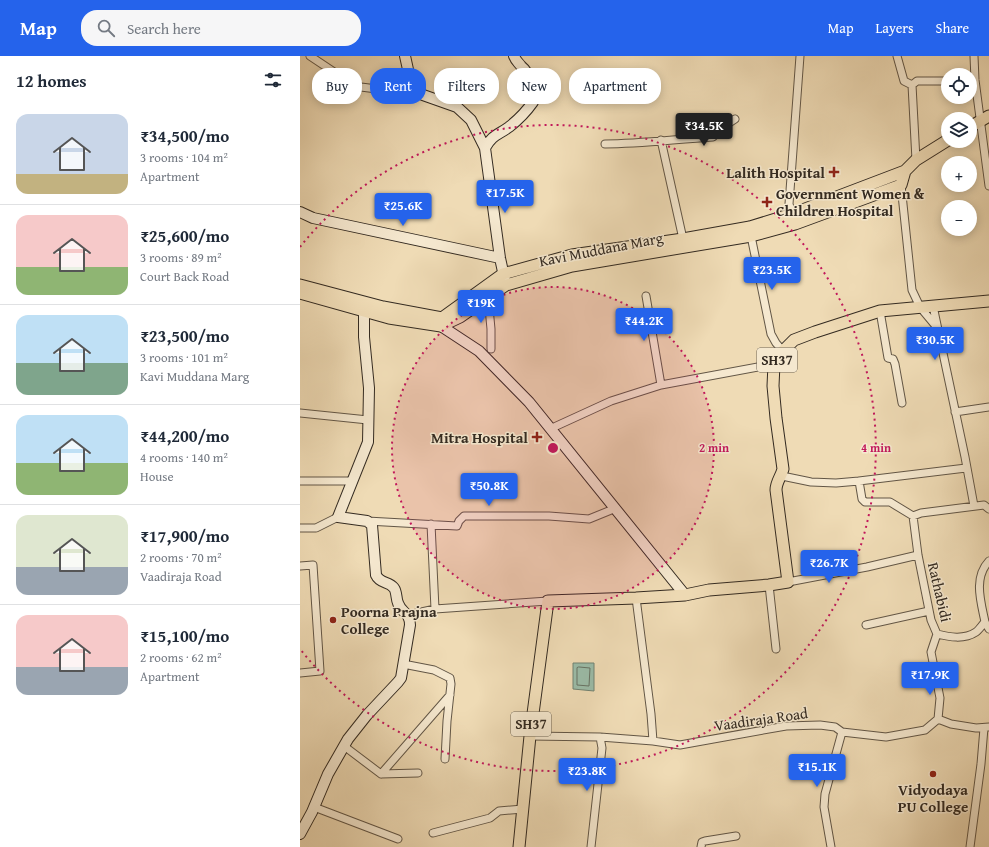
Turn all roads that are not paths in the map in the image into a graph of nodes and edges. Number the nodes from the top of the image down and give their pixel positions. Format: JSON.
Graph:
{"nodes":[{"id":1,"x":310,"y":56,"type":"edge"},
{"id":2,"x":405,"y":56,"type":"edge"},
{"id":3,"x":514,"y":56,"type":"edge"},
{"id":4,"x":800,"y":56,"type":"edge"},
{"id":5,"x":897,"y":56,"type":"edge"},
{"id":6,"x":974,"y":56,"type":"edge"},
{"id":7,"x":408,"y":68,"type":"edge"},
{"id":8,"x":973,"y":68,"type":"edge"},
{"id":9,"x":941,"y":81,"type":"edge"},
{"id":10,"x":912,"y":85,"type":"junction"},
{"id":11,"x":370,"y":88,"type":"edge"},
{"id":12,"x":977,"y":95,"type":"edge"},
{"id":13,"x":426,"y":96,"type":"edge"},
{"id":14,"x":985,"y":118,"type":"edge"},
{"id":15,"x":735,"y":119,"type":"dead end"},
{"id":16,"x":661,"y":140,"type":"junction"},
{"id":17,"x":605,"y":144,"type":"dead end"},
{"id":18,"x":941,"y":144,"type":"edge"},
{"id":19,"x":485,"y":148,"type":"junction"},
{"id":20,"x":916,"y":160,"type":"junction"},
{"id":21,"x":905,"y":171,"type":"junction"},
{"id":22,"x":902,"y":185,"type":"junction"},
{"id":23,"x":989,"y":186,"type":"edge"},
{"id":24,"x":300,"y":212,"type":"edge"},
{"id":25,"x":792,"y":214,"type":"junction"},
{"id":26,"x":751,"y":236,"type":"junction"},
{"id":27,"x":683,"y":239,"type":"junction"},
{"id":28,"x":500,"y":258,"type":"junction"},
{"id":29,"x":503,"y":274,"type":"junction"},
{"id":30,"x":300,"y":285,"type":"edge"},
{"id":31,"x":506,"y":285,"type":"junction"},
{"id":32,"x":300,"y":293,"type":"edge"},
{"id":33,"x":646,"y":296,"type":"dead end"},
{"id":34,"x":488,"y":298,"type":"junction"},
{"id":35,"x":989,"y":301,"type":"edge"},
{"id":36,"x":933,"y":306,"type":"junction"},
{"id":37,"x":920,"y":307,"type":"junction"},
{"id":38,"x":364,"y":311,"type":"junction"},
{"id":39,"x":880,"y":312,"type":"junction"},
{"id":40,"x":442,"y":322,"type":"junction"},
{"id":41,"x":937,"y":328,"type":"junction"},
{"id":42,"x":491,"y":349,"type":"dead end"},
{"id":43,"x":783,"y":351,"type":"junction"},
{"id":44,"x":774,"y":364,"type":"junction"},
{"id":45,"x":661,"y":385,"type":"junction"},
{"id":46,"x":902,"y":403,"type":"dead end"},
{"id":47,"x":989,"y":408,"type":"edge"},
{"id":48,"x":955,"y":412,"type":"junction"},
{"id":49,"x":300,"y":413,"type":"edge"},
{"id":50,"x":368,"y":420,"type":"junction"},
{"id":51,"x":552,"y":428,"type":"junction"},
{"id":52,"x":966,"y":468,"type":"junction"},
{"id":53,"x":782,"y":476,"type":"junction"},
{"id":54,"x":300,"y":481,"type":"edge"},
{"id":55,"x":859,"y":481,"type":"junction"},
{"id":56,"x":353,"y":482,"type":"junction"},
{"id":57,"x":974,"y":506,"type":"junction"},
{"id":58,"x":616,"y":508,"type":"junction"},
{"id":59,"x":989,"y":509,"type":"edge"},
{"id":60,"x":913,"y":516,"type":"junction"},
{"id":61,"x":338,"y":517,"type":"junction"},
{"id":62,"x":367,"y":521,"type":"junction"},
{"id":63,"x":431,"y":524,"type":"junction"},
{"id":64,"x":300,"y":528,"type":"edge"},
{"id":65,"x":918,"y":555,"type":"junction"},
{"id":66,"x":989,"y":561,"type":"edge"},
{"id":67,"x":300,"y":566,"type":"edge"},
{"id":68,"x":788,"y":582,"type":"junction"},
{"id":69,"x":769,"y":585,"type":"junction"},
{"id":70,"x":685,"y":595,"type":"junction"},
{"id":71,"x":636,"y":598,"type":"junction"},
{"id":72,"x":548,"y":601,"type":"junction"},
{"id":73,"x":435,"y":609,"type":"junction"},
{"id":74,"x":929,"y":611,"type":"junction"},
{"id":75,"x":408,"y":615,"type":"junction"},
{"id":76,"x":985,"y":622,"type":"junction"},
{"id":77,"x":866,"y":625,"type":"dead end"},
{"id":78,"x":989,"y":629,"type":"edge"},
{"id":79,"x":937,"y":634,"type":"junction"},
{"id":80,"x":776,"y":649,"type":"dead end"},
{"id":81,"x":404,"y":664,"type":"junction"},
{"id":82,"x":300,"y":673,"type":"edge"},
{"id":83,"x":450,"y":695,"type":"junction"},
{"id":84,"x":938,"y":719,"type":"junction"},
{"id":85,"x":986,"y":728,"type":"edge"},
{"id":86,"x":842,"y":732,"type":"junction"},
{"id":87,"x":530,"y":736,"type":"junction"},
{"id":88,"x":600,"y":737,"type":"junction"},
{"id":89,"x":653,"y":741,"type":"junction"},
{"id":90,"x":344,"y":746,"type":"junction"},
{"id":91,"x":445,"y":759,"type":"dead end"},
{"id":92,"x":418,"y":773,"type":"dead end"},
{"id":93,"x":381,"y":774,"type":"junction"},
{"id":94,"x":314,"y":807,"type":"junction"},
{"id":95,"x":523,"y":810,"type":"junction"},
{"id":96,"x":433,"y":833,"type":"dead end"},
{"id":97,"x":300,"y":834,"type":"edge"},
{"id":98,"x":736,"y":836,"type":"dead end"},
{"id":99,"x":398,"y":839,"type":"dead end"},
{"id":100,"x":519,"y":847,"type":"edge"},
{"id":101,"x":591,"y":847,"type":"edge"},
{"id":102,"x":701,"y":847,"type":"edge"},
{"id":103,"x":831,"y":847,"type":"edge"},
{"id":104,"x":970,"y":847,"type":"edge"}],
"edges":[{"from":1,"to":11,"type":"street"},
{"from":2,"to":7,"type":"street"},
{"from":3,"to":19,"type":"street"},
{"from":4,"to":25,"type":"street"},
{"from":5,"to":10,"type":"street"},
{"from":6,"to":8,"type":"street"},
{"from":9,"to":10,"type":"street"},
{"from":10,"to":20,"type":"street"},
{"from":12,"to":14,"type":"street"},
{"from":13,"to":19,"type":"street"},
{"from":14,"to":23,"type":"street"},
{"from":15,"to":16,"type":"street"},
{"from":16,"to":17,"type":"street"},
{"from":16,"to":27,"type":"street"},
{"from":18,"to":20,"type":"main road","name":"Kavi Muddana Marg"},
{"from":19,"to":28,"type":"street"},
{"from":20,"to":21,"type":"main road","name":"Kavi Muddana Marg"},
{"from":21,"to":22,"type":"main road"},
{"from":21,"to":25,"type":"main road","name":"Kavi Muddana Marg"},
{"from":22,"to":26,"type":"main road","name":"Kavi Muddana Marg"},
{"from":22,"to":37,"type":"street"},
{"from":24,"to":28,"type":"street"},
{"from":25,"to":27,"type":"main road","name":"Kavi Muddana Marg"},
{"from":26,"to":31,"type":"main road","name":"Kavi Muddana Marg"},
{"from":26,"to":43,"type":"street"},
{"from":27,"to":29,"type":"main road","name":"Kavi Muddana Marg"},
{"from":28,"to":29,"type":"street"},
{"from":29,"to":31,"type":"street"},
{"from":29,"to":40,"type":"main road","name":"Kavi Muddana Marg"},
{"from":30,"to":40,"type":"main road"},
{"from":31,"to":34,"type":"main road","name":"Kavi Muddana Marg"},
{"from":32,"to":38,"type":"main road"},
{"from":33,"to":45,"type":"street"},
{"from":34,"to":40,"type":"main road","name":"Kavi Muddana Marg"},
{"from":34,"to":42,"type":"street"},
{"from":35,"to":36,"type":"main road","number":"SH37"},
{"from":36,"to":37,"type":"main road","number":"SH37"},
{"from":36,"to":41,"type":"street"},
{"from":37,"to":39,"type":"main road","number":"SH37"},
{"from":37,"to":41,"type":"street"},
{"from":38,"to":40,"type":"main road"},
{"from":38,"to":50,"type":"street"},
{"from":39,"to":43,"type":"main road","number":"SH37"},
{"from":39,"to":46,"type":"street"},
{"from":40,"to":51,"type":"street"},
{"from":41,"to":48,"type":"street"},
{"from":43,"to":44,"type":"main road","number":"SH37"},
{"from":44,"to":45,"type":"street"},
{"from":44,"to":53,"type":"main road","number":"SH37"},
{"from":45,"to":51,"type":"street"},
{"from":47,"to":48,"type":"street"},
{"from":48,"to":52,"type":"street"},
{"from":49,"to":50,"type":"street"},
{"from":50,"to":56,"type":"street"},
{"from":51,"to":58,"type":"street"},
{"from":52,"to":55,"type":"street"},
{"from":52,"to":57,"type":"street"},
{"from":53,"to":55,"type":"street"},
{"from":53,"to":68,"type":"main road","number":"SH37"},
{"from":54,"to":56,"type":"street"},
{"from":55,"to":60,"type":"street"},
{"from":56,"to":61,"type":"street"},
{"from":57,"to":59,"type":"street"},
{"from":57,"to":60,"type":"street"},
{"from":58,"to":63,"type":"street"},
{"from":58,"to":70,"type":"street"},
{"from":60,"to":65,"type":"street","name":"Rathabidi"},
{"from":61,"to":62,"type":"street"},
{"from":61,"to":64,"type":"street"},
{"from":62,"to":63,"type":"street"},
{"from":62,"to":75,"type":"street"},
{"from":63,"to":73,"type":"street"},
{"from":65,"to":68,"type":"street"},
{"from":65,"to":74,"type":"street","name":"Rathabidi"},
{"from":66,"to":76,"type":"street"},
{"from":67,"to":82,"type":"street"},
{"from":68,"to":69,"type":"main road"},
{"from":69,"to":70,"type":"main road"},
{"from":69,"to":80,"type":"street"},
{"from":70,"to":71,"type":"main road"},
{"from":71,"to":72,"type":"main road"},
{"from":71,"to":89,"type":"street"},
{"from":72,"to":73,"type":"street"},
{"from":72,"to":87,"type":"main road","number":"SH37"},
{"from":73,"to":75,"type":"street"},
{"from":74,"to":77,"type":"street"},
{"from":74,"to":79,"type":"street","name":"Rathabidi"},
{"from":75,"to":81,"type":"street"},
{"from":76,"to":78,"type":"street"},
{"from":76,"to":79,"type":"street","name":"Rathabidi"},
{"from":79,"to":84,"type":"street"},
{"from":81,"to":83,"type":"street"},
{"from":81,"to":90,"type":"street"},
{"from":83,"to":91,"type":"street"},
{"from":83,"to":93,"type":"street"},
{"from":84,"to":85,"type":"street"},
{"from":84,"to":86,"type":"street","name":"Vaadiraja Road"},
{"from":85,"to":104,"type":"street"},
{"from":86,"to":89,"type":"street","name":"Vaadiraja Road"},
{"from":86,"to":103,"type":"street"},
{"from":87,"to":88,"type":"street","name":"Vaadiraja Road"},
{"from":87,"to":95,"type":"main road","number":"SH37"},
{"from":88,"to":89,"type":"street","name":"Vaadiraja Road"},
{"from":88,"to":101,"type":"street"},
{"from":90,"to":93,"type":"street"},
{"from":90,"to":94,"type":"street"},
{"from":92,"to":93,"type":"street"},
{"from":94,"to":97,"type":"street"},
{"from":94,"to":99,"type":"street"},
{"from":95,"to":96,"type":"street"},
{"from":95,"to":100,"type":"main road","number":"SH37"},
{"from":98,"to":102,"type":"street"}]}
